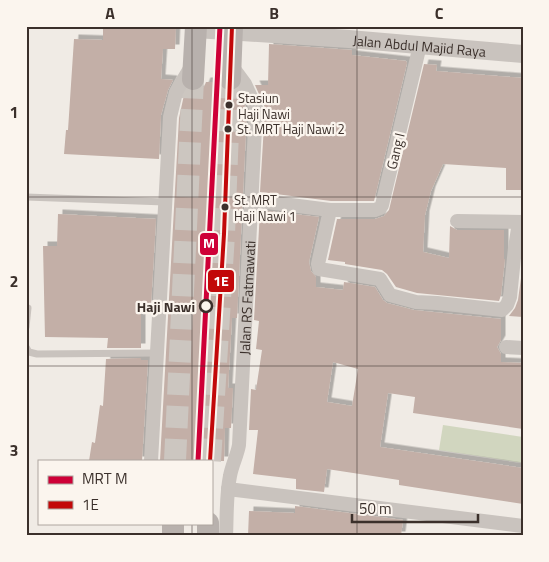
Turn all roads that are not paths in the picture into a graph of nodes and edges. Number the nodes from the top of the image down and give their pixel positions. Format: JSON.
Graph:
{"nodes":[{"id":1,"x":196,"y":28,"type":"edge"},
{"id":2,"x":232,"y":28,"type":"edge"},
{"id":3,"x":420,"y":45,"type":"junction"},
{"id":4,"x":523,"y":54,"type":"edge"},
{"id":5,"x":194,"y":70,"type":"joint"},
{"id":6,"x":231,"y":72,"type":"joint"},
{"id":7,"x":26,"y":196,"type":"edge"},
{"id":8,"x":251,"y":200,"type":"junction"},
{"id":9,"x":165,"y":202,"type":"junction"},
{"id":10,"x":330,"y":210,"type":"junction"},
{"id":11,"x":457,"y":222,"type":"dead end"},
{"id":12,"x":521,"y":222,"type":"edge"},
{"id":13,"x":28,"y":308,"type":"dead end"},
{"id":14,"x":26,"y":326,"type":"edge"},
{"id":15,"x":26,"y":346,"type":"edge"},
{"id":16,"x":506,"y":347,"type":"dead end"},
{"id":17,"x":523,"y":348,"type":"edge"},
{"id":18,"x":157,"y":353,"type":"junction"},
{"id":19,"x":151,"y":460,"type":"edge"},
{"id":20,"x":228,"y":490,"type":"junction"},
{"id":21,"x":523,"y":526,"type":"edge"},
{"id":22,"x":226,"y":536,"type":"edge"}],
"edges":[{"from":1,"to":2,"type":"street","name":"Jalan Abdul Majid Raya"},
{"from":1,"to":5,"type":"main road"},
{"from":2,"to":3,"type":"street","name":"Jalan Abdul Majid Raya"},
{"from":2,"to":6,"type":"main road","name":"Jalan RS Fatmawati"},
{"from":3,"to":4,"type":"street","name":"Jalan Abdul Majid Raya"},
{"from":3,"to":10,"type":"street","name":"Gang I"},
{"from":5,"to":9,"type":"street"},
{"from":6,"to":8,"type":"street","name":"Jalan RS Fatmawati"},
{"from":7,"to":9,"type":"lane"},
{"from":8,"to":10,"type":"street","name":"Gang I"},
{"from":8,"to":20,"type":"street","name":"Jalan RS Fatmawati"},
{"from":9,"to":18,"type":"street"},
{"from":10,"to":12,"type":"street"},
{"from":11,"to":12,"type":"street"},
{"from":13,"to":14,"type":"lane"},
{"from":15,"to":18,"type":"lane"},
{"from":16,"to":17,"type":"street"},
{"from":18,"to":19,"type":"street"},
{"from":20,"to":21,"type":"street"},
{"from":20,"to":22,"type":"street","name":"Jalan RS Fatmawati"}]}
